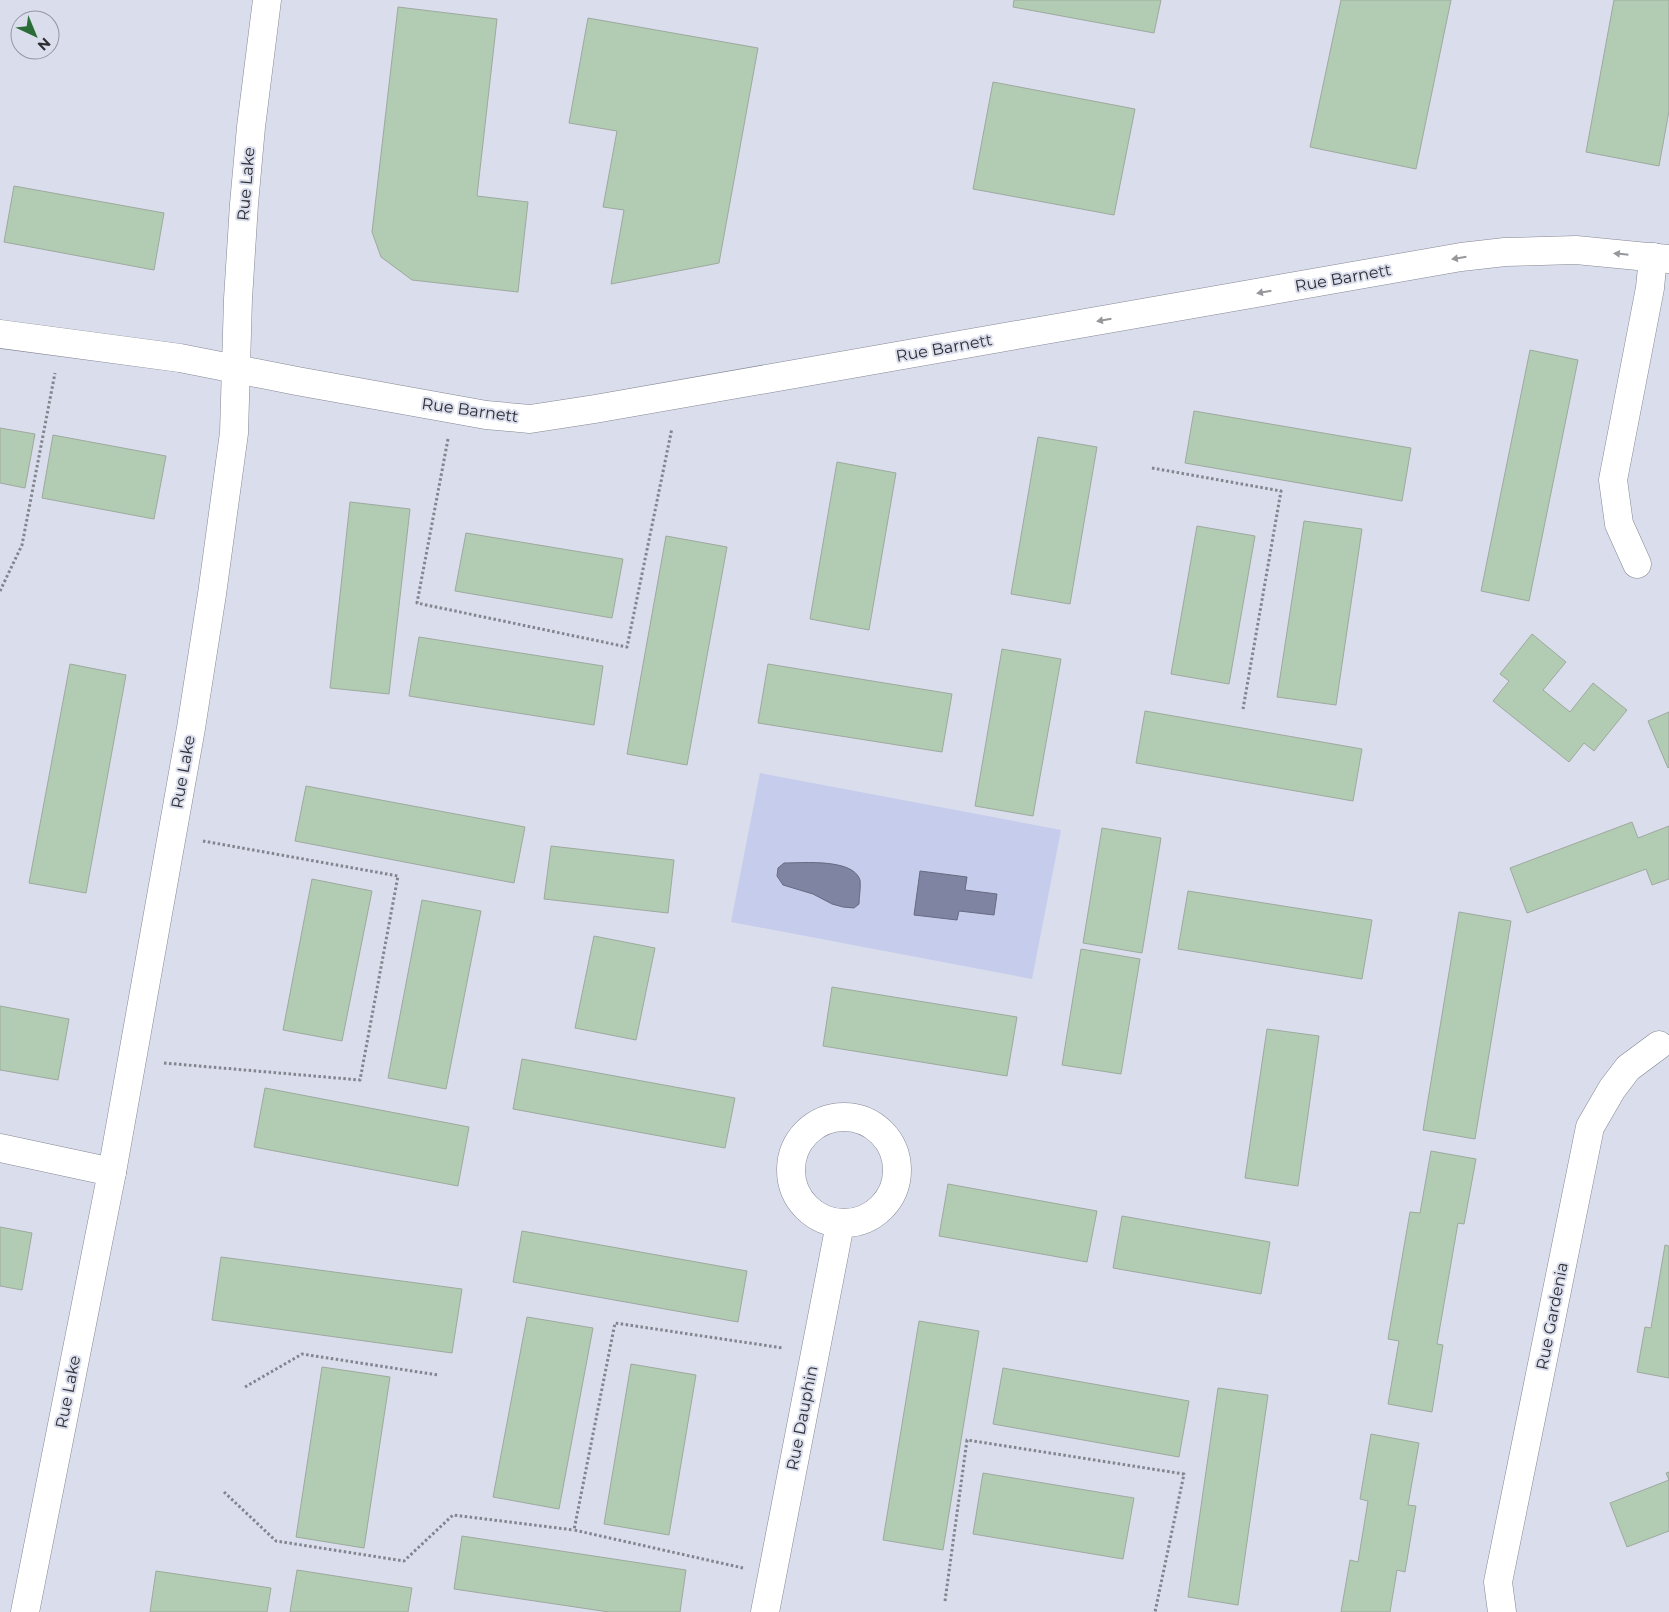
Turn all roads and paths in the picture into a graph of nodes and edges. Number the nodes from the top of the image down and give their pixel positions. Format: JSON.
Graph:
{"nodes":[{"id":1,"x":267,"y":0,"type":"edge"},
{"id":2,"x":1661,"y":258,"type":"edge"},
{"id":3,"x":0,"y":334,"type":"edge"},
{"id":4,"x":61,"y":342,"type":"junction"},
{"id":5,"x":236,"y":370,"type":"junction"},
{"id":6,"x":679,"y":394,"type":"junction"},
{"id":7,"x":454,"y":409,"type":"junction"},
{"id":8,"x":1152,"y":468,"type":"dead end"},
{"id":9,"x":1638,"y":564,"type":"dead end"},
{"id":10,"x":0,"y":592,"type":"edge"},
{"id":11,"x":1243,"y":709,"type":"dead end"},
{"id":12,"x":172,"y":835,"type":"junction"},
{"id":13,"x":1659,"y":1045,"type":"dead end"},
{"id":14,"x":131,"y":1060,"type":"junction"},
{"id":15,"x":0,"y":1148,"type":"edge"},
{"id":16,"x":112,"y":1172,"type":"junction"},
{"id":17,"x":840,"y":1224,"type":"dead end"},
{"id":18,"x":815,"y":1352,"type":"junction"},
{"id":19,"x":438,"y":1375,"type":"dead end"},
{"id":20,"x":245,"y":1387,"type":"dead end"},
{"id":21,"x":224,"y":1492,"type":"dead end"},
{"id":22,"x":574,"y":1530,"type":"junction"},
{"id":23,"x":772,"y":1574,"type":"junction"},
{"id":24,"x":945,"y":1601,"type":"dead end"},
{"id":25,"x":25,"y":1612,"type":"edge"},
{"id":26,"x":765,"y":1612,"type":"edge"},
{"id":27,"x":1155,"y":1612,"type":"edge"},
{"id":28,"x":1502,"y":1612,"type":"edge"}],
"edges":[{"from":1,"to":5,"type":"street","name":"Rue Lake"},
{"from":2,"to":6,"type":"street","name":"Rue Barnett","one_way":true},
{"from":2,"to":9,"type":"street","name":"Rue Barnett"},
{"from":3,"to":4,"type":"street"},
{"from":4,"to":5,"type":"street"},
{"from":4,"to":10,"type":"path"},
{"from":5,"to":7,"type":"street","name":"Rue Barnett"},
{"from":5,"to":12,"type":"street","name":"Rue Lake"},
{"from":6,"to":7,"type":"street","name":"Rue Barnett"},
{"from":6,"to":7,"type":"path"},
{"from":8,"to":11,"type":"path"},
{"from":12,"to":14,"type":"street","name":"Rue Lake"},
{"from":12,"to":14,"type":"path"},
{"from":13,"to":28,"type":"street","name":"Rue Gardenia"},
{"from":14,"to":16,"type":"street","name":"Rue Lake"},
{"from":15,"to":16,"type":"street"},
{"from":16,"to":25,"type":"street","name":"Rue Lake"},
{"from":17,"to":18,"type":"street","name":"Rue Dauphin"},
{"from":18,"to":22,"type":"path"},
{"from":18,"to":23,"type":"street","name":"Rue Dauphin"},
{"from":19,"to":20,"type":"path"},
{"from":21,"to":22,"type":"path"},
{"from":22,"to":23,"type":"path"},
{"from":23,"to":26,"type":"street","name":"Rue Dauphin"},
{"from":24,"to":27,"type":"path"}]}
